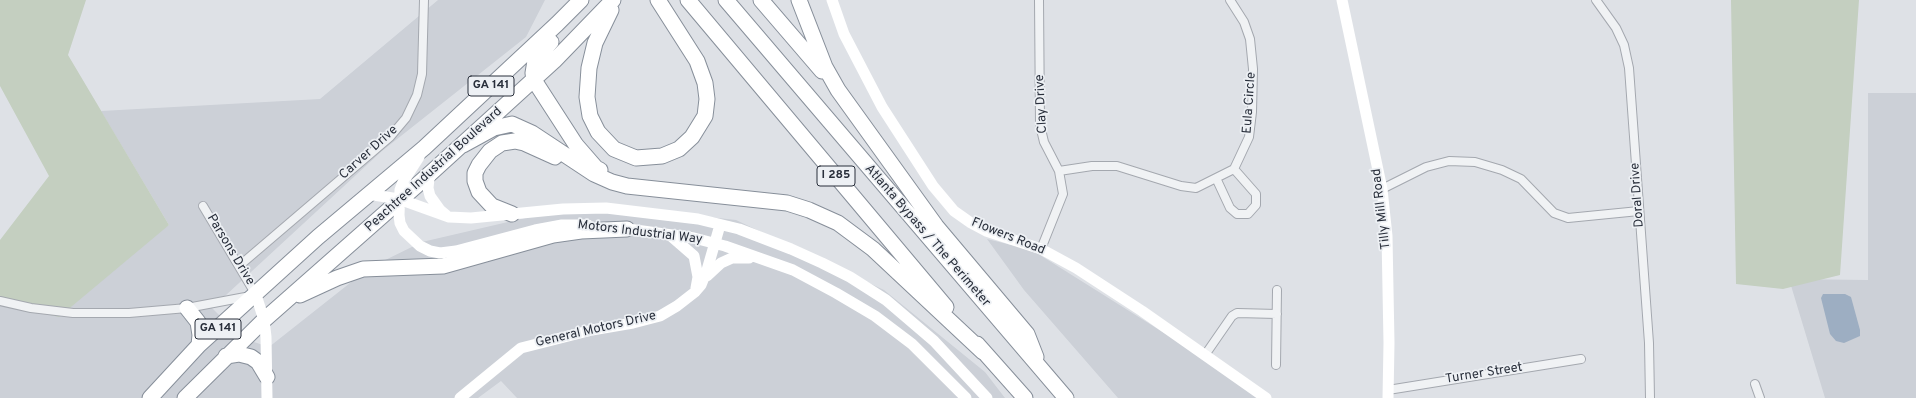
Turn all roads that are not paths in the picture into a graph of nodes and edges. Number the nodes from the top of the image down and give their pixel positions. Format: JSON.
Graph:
{"nodes":[{"id":1,"x":424,"y":0,"type":"edge"},
{"id":2,"x":570,"y":0,"type":"edge"},
{"id":3,"x":581,"y":0,"type":"edge"},
{"id":4,"x":592,"y":0,"type":"edge"},
{"id":5,"x":612,"y":0,"type":"edge"},
{"id":6,"x":616,"y":0,"type":"edge"},
{"id":7,"x":688,"y":0,"type":"edge"},
{"id":8,"x":726,"y":0,"type":"edge"},
{"id":9,"x":761,"y":0,"type":"edge"},
{"id":10,"x":799,"y":0,"type":"edge"},
{"id":11,"x":832,"y":0,"type":"edge"},
{"id":12,"x":1039,"y":0,"type":"edge"},
{"id":13,"x":1230,"y":0,"type":"edge"},
{"id":14,"x":1342,"y":0,"type":"edge"},
{"id":15,"x":1596,"y":0,"type":"edge"},
{"id":16,"x":659,"y":2,"type":"edge"},
{"id":17,"x":557,"y":24,"type":"junction"},
{"id":18,"x":534,"y":80,"type":"junction"},
{"id":19,"x":838,"y":90,"type":"junction"},
{"id":20,"x":462,"y":145,"type":"junction"},
{"id":21,"x":424,"y":148,"type":"junction"},
{"id":22,"x":1234,"y":169,"type":"junction"},
{"id":23,"x":434,"y":171,"type":"junction"},
{"id":24,"x":1059,"y":171,"type":"junction"},
{"id":25,"x":594,"y":174,"type":"junction"},
{"id":26,"x":1216,"y":178,"type":"junction"},
{"id":27,"x":655,"y":188,"type":"junction"},
{"id":28,"x":1382,"y":189,"type":"junction"},
{"id":29,"x":368,"y":194,"type":"junction"},
{"id":30,"x":399,"y":200,"type":"junction"},
{"id":31,"x":203,"y":206,"type":"dead end"},
{"id":32,"x":1639,"y":211,"type":"junction"},
{"id":33,"x":512,"y":214,"type":"junction"},
{"id":34,"x":449,"y":217,"type":"junction"},
{"id":35,"x":720,"y":224,"type":"junction"},
{"id":36,"x":627,"y":229,"type":"junction"},
{"id":37,"x":668,"y":235,"type":"junction"},
{"id":38,"x":716,"y":244,"type":"junction"},
{"id":39,"x":1041,"y":249,"type":"junction"},
{"id":40,"x":760,"y":258,"type":"junction"},
{"id":41,"x":239,"y":266,"type":"junction"},
{"id":42,"x":698,"y":288,"type":"junction"},
{"id":43,"x":1277,"y":290,"type":"dead end"},
{"id":44,"x":256,"y":295,"type":"junction"},
{"id":45,"x":0,"y":301,"type":"edge"},
{"id":46,"x":285,"y":302,"type":"junction"},
{"id":47,"x":186,"y":308,"type":"junction"},
{"id":48,"x":1277,"y":314,"type":"junction"},
{"id":49,"x":264,"y":320,"type":"junction"},
{"id":50,"x":199,"y":345,"type":"junction"},
{"id":51,"x":983,"y":352,"type":"junction"},
{"id":52,"x":1205,"y":355,"type":"junction"},
{"id":53,"x":226,"y":356,"type":"junction"},
{"id":54,"x":1581,"y":359,"type":"dead end"},
{"id":55,"x":1276,"y":365,"type":"dead end"},
{"id":56,"x":1040,"y":368,"type":"junction"},
{"id":57,"x":267,"y":377,"type":"junction"},
{"id":58,"x":1755,"y":384,"type":"dead end"},
{"id":59,"x":1388,"y":394,"type":"edge"},
{"id":60,"x":150,"y":398,"type":"edge"},
{"id":61,"x":185,"y":398,"type":"edge"},
{"id":62,"x":267,"y":398,"type":"edge"},
{"id":63,"x":460,"y":398,"type":"edge"},
{"id":64,"x":966,"y":398,"type":"edge"},
{"id":65,"x":987,"y":398,"type":"edge"},
{"id":66,"x":1025,"y":398,"type":"edge"},
{"id":67,"x":1066,"y":398,"type":"edge"},
{"id":68,"x":1266,"y":398,"type":"edge"},
{"id":69,"x":1650,"y":398,"type":"edge"},
{"id":70,"x":1760,"y":398,"type":"edge"}],
"edges":[{"from":1,"to":41,"type":"street","name":"Carver Drive"},
{"from":2,"to":17,"type":"highway"},
{"from":3,"to":17,"type":"highway","name":"Peachtree Industrial Boulevard","number":"GA 141"},
{"from":4,"to":18,"type":"highway"},
{"from":5,"to":18,"type":"highway","name":"Peachtree Industrial Boulevard","number":"GA 141"},
{"from":6,"to":16,"type":"highway"},
{"from":7,"to":51,"type":"highway","number":"I 285"},
{"from":8,"to":56,"type":"highway","name":"Atlanta Bypass / The Perimeter","number":"I 285"},
{"from":9,"to":19,"type":"highway"},
{"from":10,"to":19,"type":"highway"},
{"from":11,"to":39,"type":"main road","name":"Flowers Road"},
{"from":12,"to":24,"type":"street","name":"Clay Drive"},
{"from":13,"to":22,"type":"street","name":"Eula Circle"},
{"from":14,"to":28,"type":"main road","name":"Tilly Mill Road"},
{"from":15,"to":32,"type":"street","name":"Doral Drive"},
{"from":17,"to":21,"type":"highway","name":"Peachtree Industrial Boulevard","number":"GA 141"},
{"from":18,"to":20,"type":"highway","name":"Peachtree Industrial Boulevard","number":"GA 141"},
{"from":18,"to":27,"type":"highway"},
{"from":19,"to":56,"type":"highway"},
{"from":20,"to":23,"type":"highway","name":"Peachtree Industrial Boulevard","number":"GA 141"},
{"from":20,"to":25,"type":"highway"},
{"from":21,"to":29,"type":"highway","name":"Peachtree Industrial Boulevard","number":"GA 141"},
{"from":21,"to":30,"type":"main road","name":"Motors Industrial Way"},
{"from":22,"to":26,"type":"street"},
{"from":22,"to":26,"type":"street"},
{"from":23,"to":30,"type":"highway","name":"Peachtree Industrial Boulevard","number":"GA 141"},
{"from":23,"to":34,"type":"main road"},
{"from":24,"to":26,"type":"street"},
{"from":24,"to":39,"type":"street","name":"Clay Drive"},
{"from":25,"to":27,"type":"highway"},
{"from":25,"to":33,"type":"highway"},
{"from":27,"to":51,"type":"highway"},
{"from":28,"to":32,"type":"street"},
{"from":28,"to":59,"type":"main road","name":"Tilly Mill Road"},
{"from":29,"to":30,"type":"main road","name":"Motors Industrial Way"},
{"from":29,"to":44,"type":"highway","name":"Peachtree Industrial Boulevard","number":"GA 141"},
{"from":30,"to":34,"type":"main road","name":"Motors Industrial Way"},
{"from":30,"to":36,"type":"main road","name":"Motors Industrial Way"},
{"from":30,"to":46,"type":"highway","name":"Peachtree Industrial Boulevard","number":"GA 141"},
{"from":31,"to":41,"type":"street","name":"Parsons Drive"},
{"from":32,"to":69,"type":"street","name":"Doral Drive"},
{"from":33,"to":34,"type":"main road","name":"Motors Industrial Way"},
{"from":33,"to":35,"type":"main road","name":"Motors Industrial Way"},
{"from":35,"to":38,"type":"main road"},
{"from":35,"to":65,"type":"main road","name":"Motors Industrial Way"},
{"from":36,"to":37,"type":"main road","name":"Motors Industrial Way"},
{"from":36,"to":46,"type":"highway"},
{"from":37,"to":38,"type":"main road","name":"Motors Industrial Way"},
{"from":37,"to":42,"type":"main road"},
{"from":38,"to":40,"type":"main road","name":"Motors Industrial Way"},
{"from":38,"to":42,"type":"main road"},
{"from":39,"to":52,"type":"main road","name":"Flowers Road"},
{"from":40,"to":42,"type":"main road","name":"General Motors Drive"},
{"from":40,"to":64,"type":"main road","name":"Motors Industrial Way"},
{"from":41,"to":44,"type":"street","name":"Parsons Drive"},
{"from":42,"to":63,"type":"main road","name":"General Motors Drive"},
{"from":43,"to":48,"type":"street"},
{"from":44,"to":47,"type":"street"},
{"from":44,"to":49,"type":"main road"},
{"from":44,"to":50,"type":"highway","number":"GA 141"},
{"from":45,"to":47,"type":"street"},
{"from":46,"to":49,"type":"highway","number":"GA 141"},
{"from":47,"to":50,"type":"highway"},
{"from":48,"to":52,"type":"street"},
{"from":48,"to":55,"type":"street"},
{"from":49,"to":53,"type":"highway","number":"GA 141"},
{"from":49,"to":57,"type":"main road"},
{"from":50,"to":60,"type":"highway","number":"GA 141"},
{"from":51,"to":66,"type":"highway","number":"I 285"},
{"from":52,"to":68,"type":"main road","name":"Flowers Road"},
{"from":53,"to":57,"type":"highway"},
{"from":53,"to":61,"type":"highway","number":"GA 141"},
{"from":54,"to":59,"type":"street","name":"Turner Street"},
{"from":56,"to":67,"type":"highway","name":"Atlanta Bypass / The Perimeter","number":"I 285"},
{"from":57,"to":62,"type":"main road"},
{"from":58,"to":70,"type":"street"}]}
